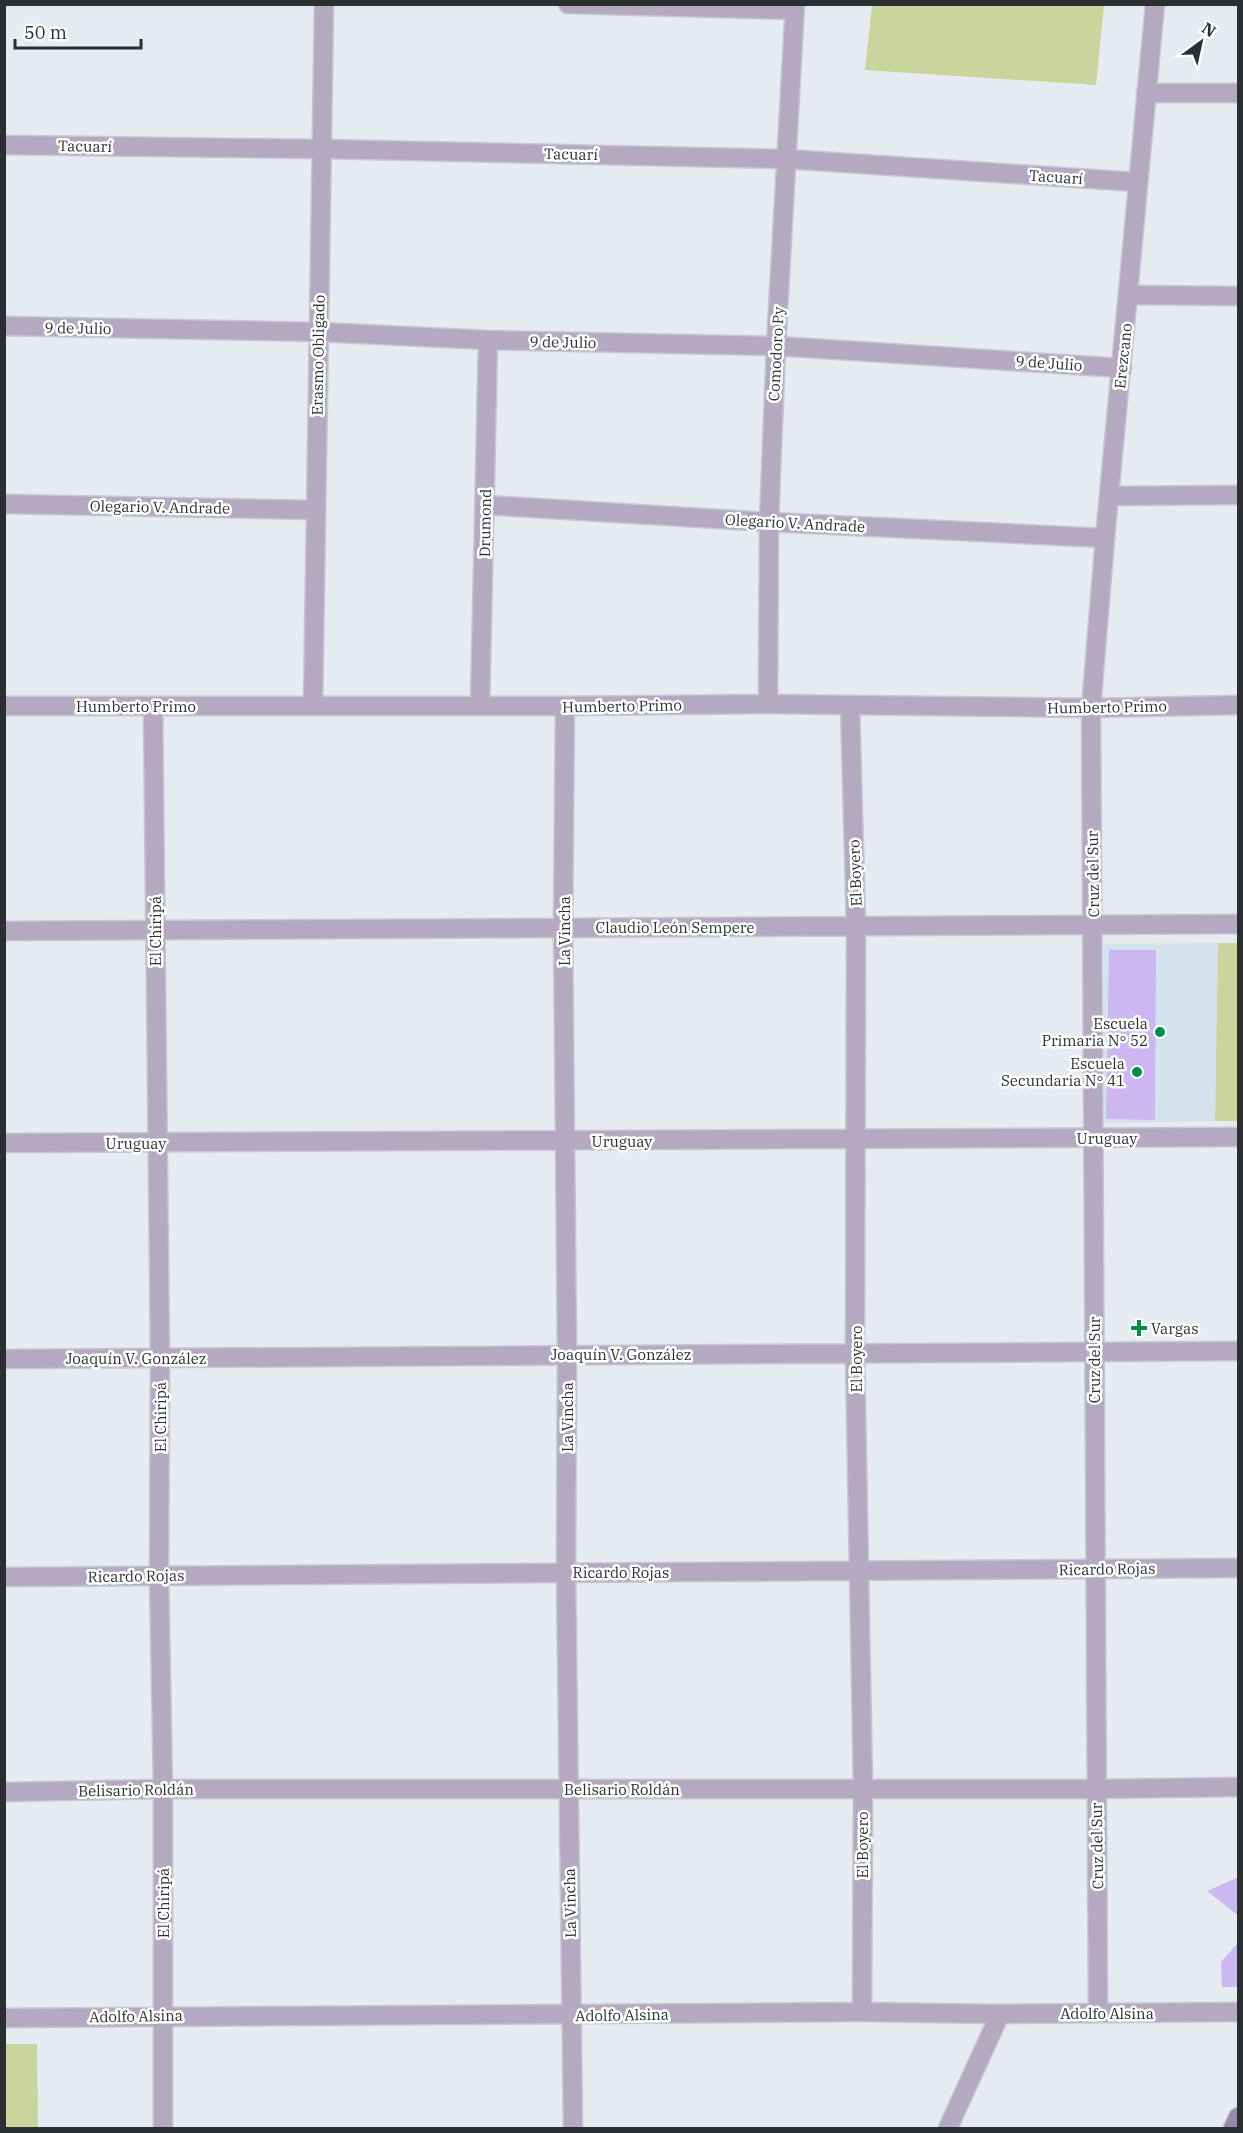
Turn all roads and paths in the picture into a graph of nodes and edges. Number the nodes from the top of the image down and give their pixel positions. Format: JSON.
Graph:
{"nodes":[{"id":1,"x":324,"y":4,"type":"edge"},
{"id":2,"x":568,"y":4,"type":"edge"},
{"id":3,"x":1155,"y":4,"type":"edge"},
{"id":4,"x":795,"y":7,"type":"edge"},
{"id":5,"x":1146,"y":93,"type":"junction"},
{"id":6,"x":1239,"y":93,"type":"edge"},
{"id":7,"x":4,"y":145,"type":"edge"},
{"id":8,"x":323,"y":149,"type":"junction"},
{"id":9,"x":786,"y":159,"type":"junction"},
{"id":10,"x":1137,"y":182,"type":"junction"},
{"id":11,"x":1129,"y":295,"type":"junction"},
{"id":12,"x":1239,"y":296,"type":"edge"},
{"id":13,"x":4,"y":326,"type":"edge"},
{"id":14,"x":319,"y":332,"type":"junction"},
{"id":15,"x":488,"y":340,"type":"junction"},
{"id":16,"x":776,"y":346,"type":"junction"},
{"id":17,"x":1122,"y":368,"type":"junction"},
{"id":18,"x":1239,"y":495,"type":"edge"},
{"id":19,"x":1109,"y":496,"type":"junction"},
{"id":20,"x":4,"y":504,"type":"edge"},
{"id":21,"x":485,"y":505,"type":"junction"},
{"id":22,"x":315,"y":510,"type":"junction"},
{"id":23,"x":769,"y":522,"type":"junction"},
{"id":24,"x":1105,"y":538,"type":"junction"},
{"id":25,"x":768,"y":704,"type":"junction"},
{"id":26,"x":850,"y":705,"type":"junction"},
{"id":27,"x":1239,"y":705,"type":"edge"},
{"id":28,"x":4,"y":706,"type":"edge"},
{"id":29,"x":153,"y":706,"type":"junction"},
{"id":30,"x":313,"y":706,"type":"junction"},
{"id":31,"x":480,"y":706,"type":"junction"},
{"id":32,"x":565,"y":706,"type":"junction"},
{"id":33,"x":1091,"y":708,"type":"junction"},
{"id":34,"x":1239,"y":924,"type":"edge"},
{"id":35,"x":1094,"y":925,"type":"junction"},
{"id":36,"x":856,"y":926,"type":"junction"},
{"id":37,"x":563,"y":928,"type":"junction"},
{"id":38,"x":156,"y":930,"type":"junction"},
{"id":39,"x":4,"y":931,"type":"edge"},
{"id":40,"x":1239,"y":1137,"type":"edge"},
{"id":41,"x":1094,"y":1138,"type":"junction"},
{"id":42,"x":855,"y":1140,"type":"junction"},
{"id":43,"x":564,"y":1141,"type":"junction"},
{"id":44,"x":4,"y":1143,"type":"edge"},
{"id":45,"x":157,"y":1143,"type":"junction"},
{"id":46,"x":1239,"y":1351,"type":"edge"},
{"id":47,"x":1095,"y":1352,"type":"junction"},
{"id":48,"x":567,"y":1354,"type":"junction"},
{"id":49,"x":855,"y":1354,"type":"junction"},
{"id":50,"x":160,"y":1358,"type":"junction"},
{"id":51,"x":4,"y":1359,"type":"edge"},
{"id":52,"x":1095,"y":1568,"type":"junction"},
{"id":53,"x":1239,"y":1568,"type":"edge"},
{"id":54,"x":566,"y":1572,"type":"junction"},
{"id":55,"x":859,"y":1572,"type":"junction"},
{"id":56,"x":159,"y":1575,"type":"junction"},
{"id":57,"x":4,"y":1577,"type":"edge"},
{"id":58,"x":1239,"y":1787,"type":"edge"},
{"id":59,"x":863,"y":1788,"type":"junction"},
{"id":60,"x":163,"y":1789,"type":"junction"},
{"id":61,"x":569,"y":1789,"type":"junction"},
{"id":62,"x":1096,"y":1789,"type":"junction"},
{"id":63,"x":4,"y":1792,"type":"edge"},
{"id":64,"x":862,"y":2012,"type":"junction"},
{"id":65,"x":1098,"y":2012,"type":"junction"},
{"id":66,"x":1239,"y":2012,"type":"edge"},
{"id":67,"x":1000,"y":2014,"type":"junction"},
{"id":68,"x":571,"y":2015,"type":"junction"},
{"id":69,"x":164,"y":2016,"type":"junction"},
{"id":70,"x":4,"y":2018,"type":"edge"},
{"id":71,"x":1239,"y":2117,"type":"edge"},
{"id":72,"x":163,"y":2128,"type":"edge"},
{"id":73,"x":573,"y":2128,"type":"edge"},
{"id":74,"x":948,"y":2128,"type":"edge"},
{"id":75,"x":1233,"y":2128,"type":"edge"}],
"edges":[{"from":1,"to":8,"type":"street","name":"Erasmo Obligado"},
{"from":2,"to":4,"type":"street"},
{"from":3,"to":5,"type":"street","name":"Erezcano"},
{"from":4,"to":9,"type":"street","name":"Comodoro Py"},
{"from":5,"to":6,"type":"street"},
{"from":5,"to":10,"type":"street","name":"Erezcano"},
{"from":7,"to":8,"type":"street","name":"Tacuarí"},
{"from":8,"to":9,"type":"street","name":"Tacuarí"},
{"from":8,"to":14,"type":"street","name":"Erasmo Obligado"},
{"from":9,"to":10,"type":"street","name":"Tacuarí"},
{"from":9,"to":16,"type":"street","name":"Comodoro Py"},
{"from":10,"to":11,"type":"street","name":"Erezcano"},
{"from":11,"to":12,"type":"street"},
{"from":11,"to":17,"type":"street","name":"Erezcano"},
{"from":13,"to":14,"type":"street","name":"9 de Julio"},
{"from":14,"to":15,"type":"street","name":"9 de Julio"},
{"from":14,"to":22,"type":"street","name":"Erasmo Obligado"},
{"from":15,"to":16,"type":"street","name":"9 de Julio"},
{"from":15,"to":21,"type":"street","name":"Drumond"},
{"from":16,"to":17,"type":"street","name":"9 de Julio"},
{"from":16,"to":23,"type":"street","name":"Comodoro Py"},
{"from":17,"to":19,"type":"street","name":"Erezcano"},
{"from":18,"to":19,"type":"street"},
{"from":19,"to":24,"type":"street","name":"Erezcano"},
{"from":20,"to":22,"type":"street","name":"Olegario V. Andrade"},
{"from":21,"to":23,"type":"street","name":"Olegario V. Andrade"},
{"from":21,"to":31,"type":"street","name":"Drumond"},
{"from":22,"to":30,"type":"street","name":"Erasmo Obligado"},
{"from":23,"to":24,"type":"street","name":"Olegario V. Andrade"},
{"from":23,"to":25,"type":"street","name":"Comodoro Py"},
{"from":24,"to":33,"type":"street","name":"Erezcano"},
{"from":25,"to":26,"type":"street","name":"Humberto Primo"},
{"from":25,"to":32,"type":"street","name":"Humberto Primo"},
{"from":26,"to":33,"type":"street","name":"Humberto Primo"},
{"from":26,"to":36,"type":"street","name":"El Boyero"},
{"from":27,"to":33,"type":"street","name":"Humberto Primo"},
{"from":28,"to":29,"type":"street","name":"Humberto Primo"},
{"from":29,"to":30,"type":"street","name":"Humberto Primo"},
{"from":29,"to":38,"type":"street","name":"El Chiripá"},
{"from":30,"to":31,"type":"street","name":"Humberto Primo"},
{"from":31,"to":32,"type":"street","name":"Humberto Primo"},
{"from":32,"to":37,"type":"street","name":"La Vincha"},
{"from":33,"to":35,"type":"street","name":"Cruz del Sur"},
{"from":34,"to":35,"type":"street","name":"Claudio León Sempere"},
{"from":35,"to":36,"type":"street","name":"Claudio León Sempere"},
{"from":35,"to":41,"type":"street","name":"Cruz del Sur"},
{"from":36,"to":37,"type":"street","name":"Claudio León Sempere"},
{"from":36,"to":42,"type":"street","name":"El Boyero"},
{"from":37,"to":38,"type":"street","name":"Claudio León Sempere"},
{"from":37,"to":43,"type":"street","name":"La Vincha"},
{"from":38,"to":39,"type":"street","name":"Claudio León Sempere"},
{"from":38,"to":45,"type":"street","name":"El Chiripá"},
{"from":40,"to":41,"type":"street","name":"Uruguay"},
{"from":41,"to":42,"type":"street","name":"Uruguay"},
{"from":41,"to":47,"type":"street","name":"Cruz del Sur"},
{"from":42,"to":43,"type":"street","name":"Uruguay"},
{"from":42,"to":49,"type":"street","name":"El Boyero"},
{"from":43,"to":45,"type":"street","name":"Uruguay"},
{"from":43,"to":48,"type":"street","name":"La Vincha"},
{"from":44,"to":45,"type":"street","name":"Uruguay"},
{"from":45,"to":50,"type":"street","name":"El Chiripá"},
{"from":46,"to":47,"type":"street","name":"Joaquín V. González"},
{"from":47,"to":49,"type":"street","name":"Joaquín V. González"},
{"from":47,"to":52,"type":"street","name":"Cruz del Sur"},
{"from":48,"to":49,"type":"street","name":"Joaquín V. González"},
{"from":48,"to":50,"type":"street","name":"Joaquín V. González"},
{"from":48,"to":54,"type":"street","name":"La Vincha"},
{"from":49,"to":55,"type":"street","name":"El Boyero"},
{"from":50,"to":51,"type":"street","name":"Joaquín V. González"},
{"from":50,"to":56,"type":"street","name":"El Chiripá"},
{"from":52,"to":53,"type":"street","name":"Ricardo Rojas"},
{"from":52,"to":55,"type":"street","name":"Ricardo Rojas"},
{"from":52,"to":62,"type":"street","name":"Cruz del Sur"},
{"from":54,"to":55,"type":"street","name":"Ricardo Rojas"},
{"from":54,"to":56,"type":"street","name":"Ricardo Rojas"},
{"from":54,"to":61,"type":"street","name":"La Vincha"},
{"from":55,"to":59,"type":"street","name":"El Boyero"},
{"from":56,"to":57,"type":"street","name":"Ricardo Rojas"},
{"from":56,"to":60,"type":"street","name":"El Chiripá"},
{"from":58,"to":62,"type":"street","name":"Belisario Roldán"},
{"from":59,"to":61,"type":"street","name":"Belisario Roldán"},
{"from":59,"to":62,"type":"street","name":"Belisario Roldán"},
{"from":59,"to":64,"type":"street","name":"El Boyero"},
{"from":60,"to":61,"type":"street","name":"Belisario Roldán"},
{"from":60,"to":63,"type":"street","name":"Belisario Roldán"},
{"from":60,"to":69,"type":"street","name":"El Chiripá"},
{"from":61,"to":68,"type":"street","name":"La Vincha"},
{"from":62,"to":65,"type":"street","name":"Cruz del Sur"},
{"from":64,"to":67,"type":"street","name":"Adolfo Alsina"},
{"from":64,"to":68,"type":"street","name":"Adolfo Alsina"},
{"from":65,"to":66,"type":"street","name":"Adolfo Alsina"},
{"from":65,"to":67,"type":"street","name":"Adolfo Alsina"},
{"from":67,"to":74,"type":"street"},
{"from":68,"to":69,"type":"street","name":"Adolfo Alsina"},
{"from":68,"to":73,"type":"street","name":"La Vincha"},
{"from":69,"to":70,"type":"street","name":"Adolfo Alsina"},
{"from":69,"to":72,"type":"street","name":"El Chiripá"},
{"from":71,"to":75,"type":"main road"}]}
